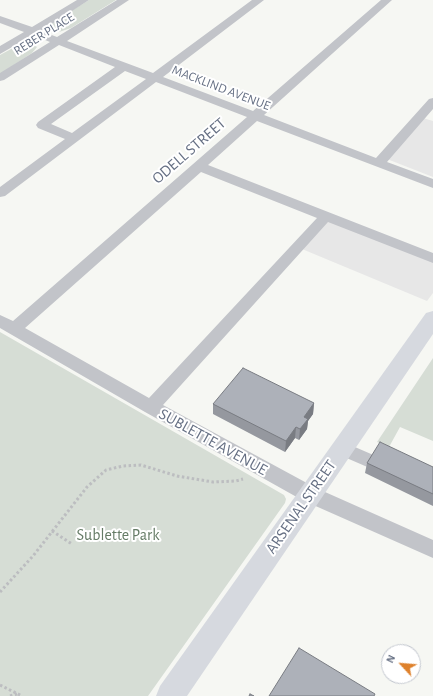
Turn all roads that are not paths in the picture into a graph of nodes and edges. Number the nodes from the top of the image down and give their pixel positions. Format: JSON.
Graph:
{"nodes":[{"id":1,"x":84,"y":0,"type":"edge"},
{"id":2,"x":124,"y":0,"type":"edge"},
{"id":3,"x":259,"y":0,"type":"edge"},
{"id":4,"x":387,"y":0,"type":"edge"},
{"id":5,"x":0,"y":19,"type":"edge"},
{"id":6,"x":32,"y":32,"type":"junction"},
{"id":7,"x":58,"y":41,"type":"junction"},
{"id":8,"x":0,"y":51,"type":"edge"},
{"id":9,"x":124,"y":66,"type":"junction"},
{"id":10,"x":0,"y":78,"type":"edge"},
{"id":11,"x":154,"y":78,"type":"junction"},
{"id":12,"x":433,"y":102,"type":"edge"},
{"id":13,"x":255,"y":116,"type":"junction"},
{"id":14,"x":73,"y":138,"type":"junction"},
{"id":15,"x":378,"y":163,"type":"junction"},
{"id":16,"x":198,"y":166,"type":"junction"},
{"id":17,"x":433,"y":184,"type":"edge"},
{"id":18,"x":0,"y":193,"type":"edge"},
{"id":19,"x":326,"y":216,"type":"junction"},
{"id":20,"x":433,"y":258,"type":"edge"},
{"id":21,"x":433,"y":318,"type":"edge"},
{"id":22,"x":7,"y":325,"type":"edge"},
{"id":23,"x":151,"y":407,"type":"junction"},
{"id":24,"x":342,"y":448,"type":"junction"},
{"id":25,"x":372,"y":462,"type":"edge"},
{"id":26,"x":309,"y":494,"type":"junction"},
{"id":27,"x":433,"y":549,"type":"edge"},
{"id":28,"x":170,"y":696,"type":"edge"}],
"edges":[{"from":1,"to":6,"type":"street","name":"REBER PLACE"},
{"from":2,"to":7,"type":"street","name":"REBER PLACE"},
{"from":3,"to":11,"type":"street"},
{"from":4,"to":13,"type":"street","name":"ODELL STREET"},
{"from":5,"to":6,"type":"street","name":"MACKLIND AVENUE"},
{"from":6,"to":7,"type":"street","name":"MACKLIND AVENUE"},
{"from":6,"to":8,"type":"street","name":"REBER PLACE"},
{"from":7,"to":9,"type":"street","name":"MACKLIND AVENUE"},
{"from":7,"to":10,"type":"street","name":"REBER PLACE"},
{"from":9,"to":11,"type":"street","name":"MACKLIND AVENUE"},
{"from":9,"to":14,"type":"street"},
{"from":11,"to":13,"type":"street","name":"MACKLIND AVENUE"},
{"from":11,"to":14,"type":"street"},
{"from":12,"to":15,"type":"street"},
{"from":13,"to":15,"type":"street","name":"MACKLIND AVENUE"},
{"from":13,"to":16,"type":"street","name":"ODELL STREET"},
{"from":14,"to":18,"type":"street"},
{"from":15,"to":17,"type":"street","name":"MACKLIND AVENUE"},
{"from":16,"to":19,"type":"street"},
{"from":16,"to":22,"type":"street","name":"ODELL STREET"},
{"from":19,"to":20,"type":"street"},
{"from":19,"to":23,"type":"street"},
{"from":21,"to":24,"type":"main road","name":"ARSENAL STREET"},
{"from":22,"to":23,"type":"street","name":"SUBLETTE AVENUE"},
{"from":23,"to":26,"type":"street","name":"SUBLETTE AVENUE"},
{"from":24,"to":25,"type":"street"},
{"from":24,"to":26,"type":"main road","name":"ARSENAL STREET"},
{"from":26,"to":27,"type":"street","name":"SUBLETTE AVENUE"},
{"from":26,"to":28,"type":"main road","name":"ARSENAL STREET"}]}
